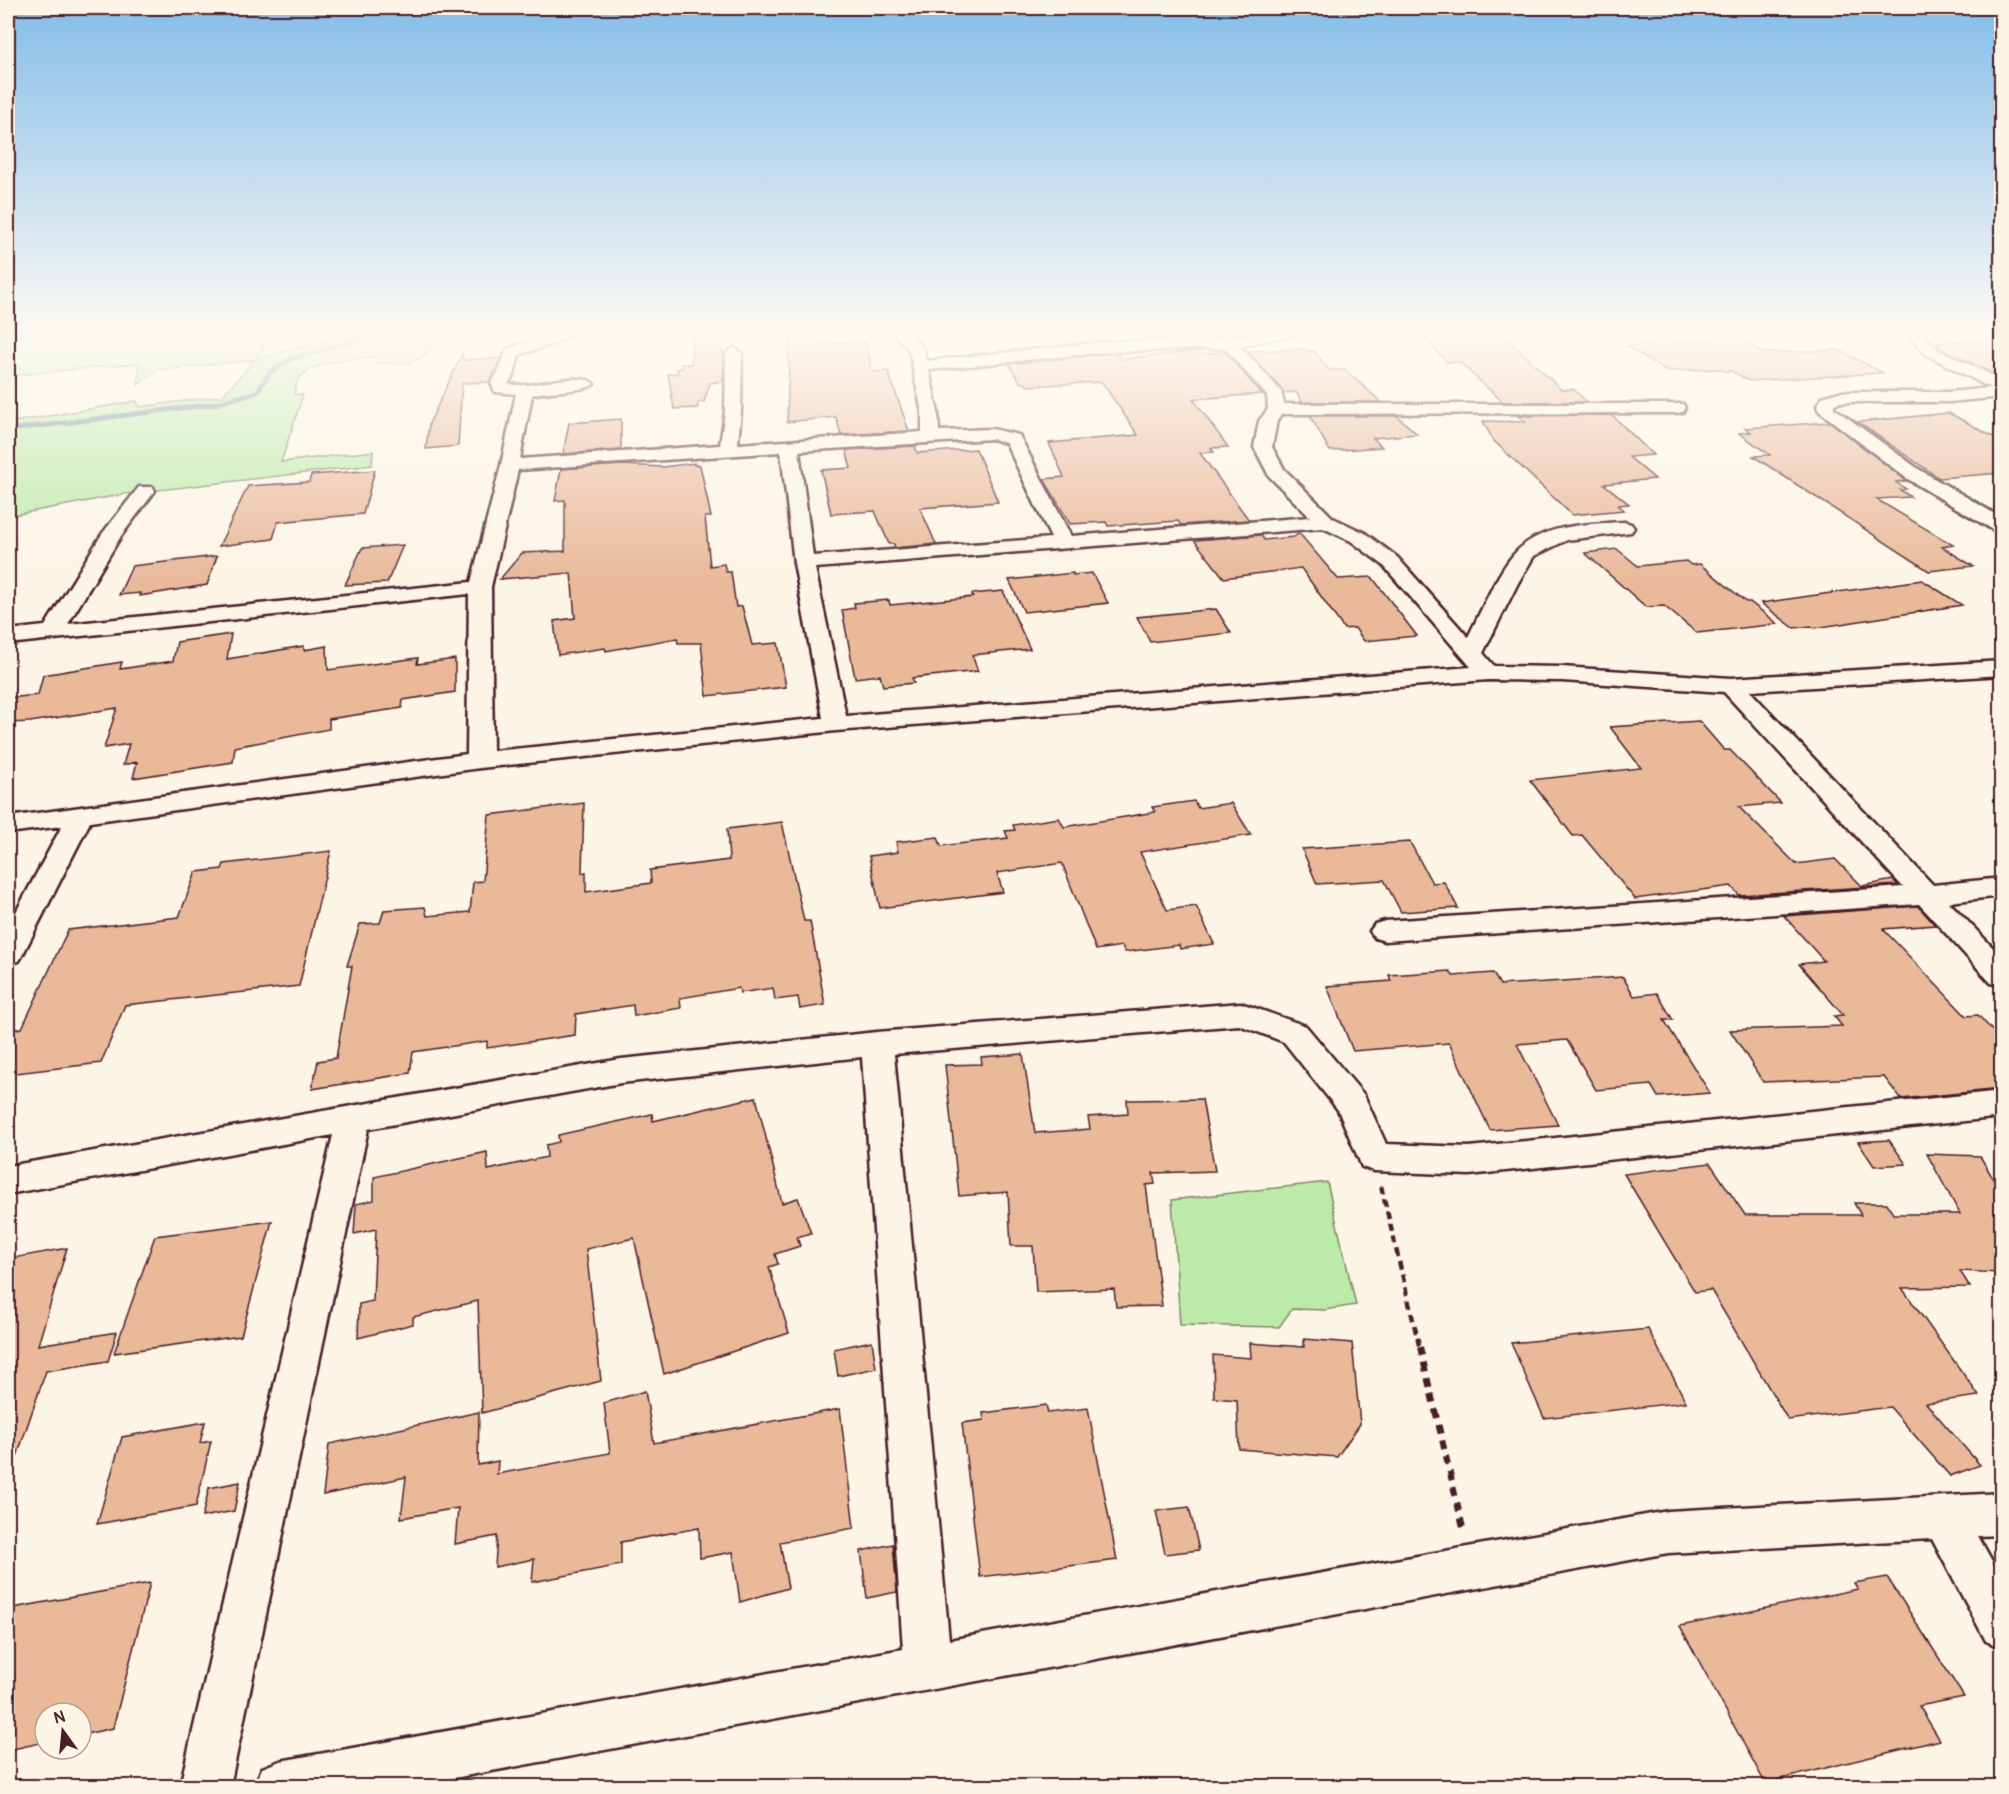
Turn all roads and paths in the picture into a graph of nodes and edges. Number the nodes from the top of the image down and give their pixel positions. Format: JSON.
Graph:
{"nodes":[{"id":1,"x":520,"y":416,"type":"edge"},
{"id":2,"x":732,"y":416,"type":"edge"},
{"id":3,"x":930,"y":416,"type":"edge"},
{"id":4,"x":1272,"y":416,"type":"edge"},
{"id":5,"x":1833,"y":416,"type":"edge"},
{"id":6,"x":931,"y":437,"type":"junction"},
{"id":7,"x":789,"y":446,"type":"junction"},
{"id":8,"x":728,"y":449,"type":"junction"},
{"id":9,"x":510,"y":465,"type":"junction"},
{"id":10,"x":146,"y":491,"type":"dead end"},
{"id":11,"x":1326,"y":522,"type":"junction"},
{"id":12,"x":2001,"y":527,"type":"edge"},
{"id":13,"x":1624,"y":528,"type":"dead end"},
{"id":14,"x":1064,"y":543,"type":"junction"},
{"id":15,"x":804,"y":563,"type":"junction"},
{"id":16,"x":480,"y":587,"type":"junction"},
{"id":17,"x":52,"y":631,"type":"junction"},
{"id":18,"x":8,"y":637,"type":"edge"},
{"id":19,"x":1471,"y":653,"type":"junction"},
{"id":20,"x":2001,"y":668,"type":"edge"},
{"id":21,"x":1488,"y":673,"type":"junction"},
{"id":22,"x":1731,"y":685,"type":"junction"},
{"id":23,"x":836,"y":724,"type":"junction"},
{"id":24,"x":480,"y":760,"type":"junction"},
{"id":25,"x":80,"y":816,"type":"junction"},
{"id":26,"x":8,"y":825,"type":"edge"},
{"id":27,"x":2001,"y":887,"type":"edge"},
{"id":28,"x":1924,"y":895,"type":"junction"},
{"id":29,"x":1385,"y":931,"type":"dead end"},
{"id":30,"x":8,"y":954,"type":"edge"},
{"id":31,"x":2001,"y":976,"type":"edge"},
{"id":32,"x":877,"y":1044,"type":"junction"},
{"id":33,"x":2001,"y":1104,"type":"edge"},
{"id":34,"x":354,"y":1117,"type":"junction"},
{"id":35,"x":1374,"y":1156,"type":"junction"},
{"id":36,"x":8,"y":1180,"type":"edge"},
{"id":37,"x":2001,"y":1514,"type":"edge"},
{"id":38,"x":1945,"y":1519,"type":"junction"},
{"id":39,"x":1472,"y":1568,"type":"junction"},
{"id":40,"x":2001,"y":1625,"type":"edge"},
{"id":41,"x":928,"y":1668,"type":"junction"},
{"id":42,"x":398,"y":1776,"type":"edge"},
{"id":43,"x":205,"y":1786,"type":"edge"},
{"id":44,"x":280,"y":1786,"type":"edge"}],
"edges":[{"from":1,"to":9,"type":"street"},
{"from":2,"to":8,"type":"street"},
{"from":3,"to":6,"type":"street"},
{"from":4,"to":11,"type":"street"},
{"from":5,"to":12,"type":"street"},
{"from":6,"to":7,"type":"street"},
{"from":6,"to":14,"type":"street"},
{"from":7,"to":8,"type":"street"},
{"from":7,"to":15,"type":"street"},
{"from":8,"to":9,"type":"street"},
{"from":9,"to":16,"type":"street"},
{"from":10,"to":17,"type":"street"},
{"from":11,"to":14,"type":"street"},
{"from":11,"to":19,"type":"street"},
{"from":13,"to":19,"type":"street"},
{"from":14,"to":15,"type":"street"},
{"from":15,"to":23,"type":"street"},
{"from":16,"to":17,"type":"street"},
{"from":16,"to":24,"type":"street"},
{"from":17,"to":18,"type":"street"},
{"from":19,"to":21,"type":"street"},
{"from":20,"to":22,"type":"street"},
{"from":21,"to":22,"type":"street"},
{"from":21,"to":23,"type":"street"},
{"from":22,"to":28,"type":"street"},
{"from":23,"to":24,"type":"street"},
{"from":24,"to":25,"type":"street"},
{"from":25,"to":26,"type":"street"},
{"from":25,"to":30,"type":"street"},
{"from":27,"to":28,"type":"street"},
{"from":28,"to":29,"type":"street"},
{"from":28,"to":31,"type":"street"},
{"from":32,"to":34,"type":"street"},
{"from":32,"to":35,"type":"street"},
{"from":32,"to":41,"type":"street"},
{"from":33,"to":35,"type":"street"},
{"from":34,"to":36,"type":"street"},
{"from":34,"to":43,"type":"street"},
{"from":35,"to":39,"type":"path"},
{"from":37,"to":38,"type":"street"},
{"from":38,"to":39,"type":"street"},
{"from":38,"to":40,"type":"street"},
{"from":39,"to":41,"type":"street"},
{"from":41,"to":42,"type":"street"},
{"from":42,"to":44,"type":"street"}]}
